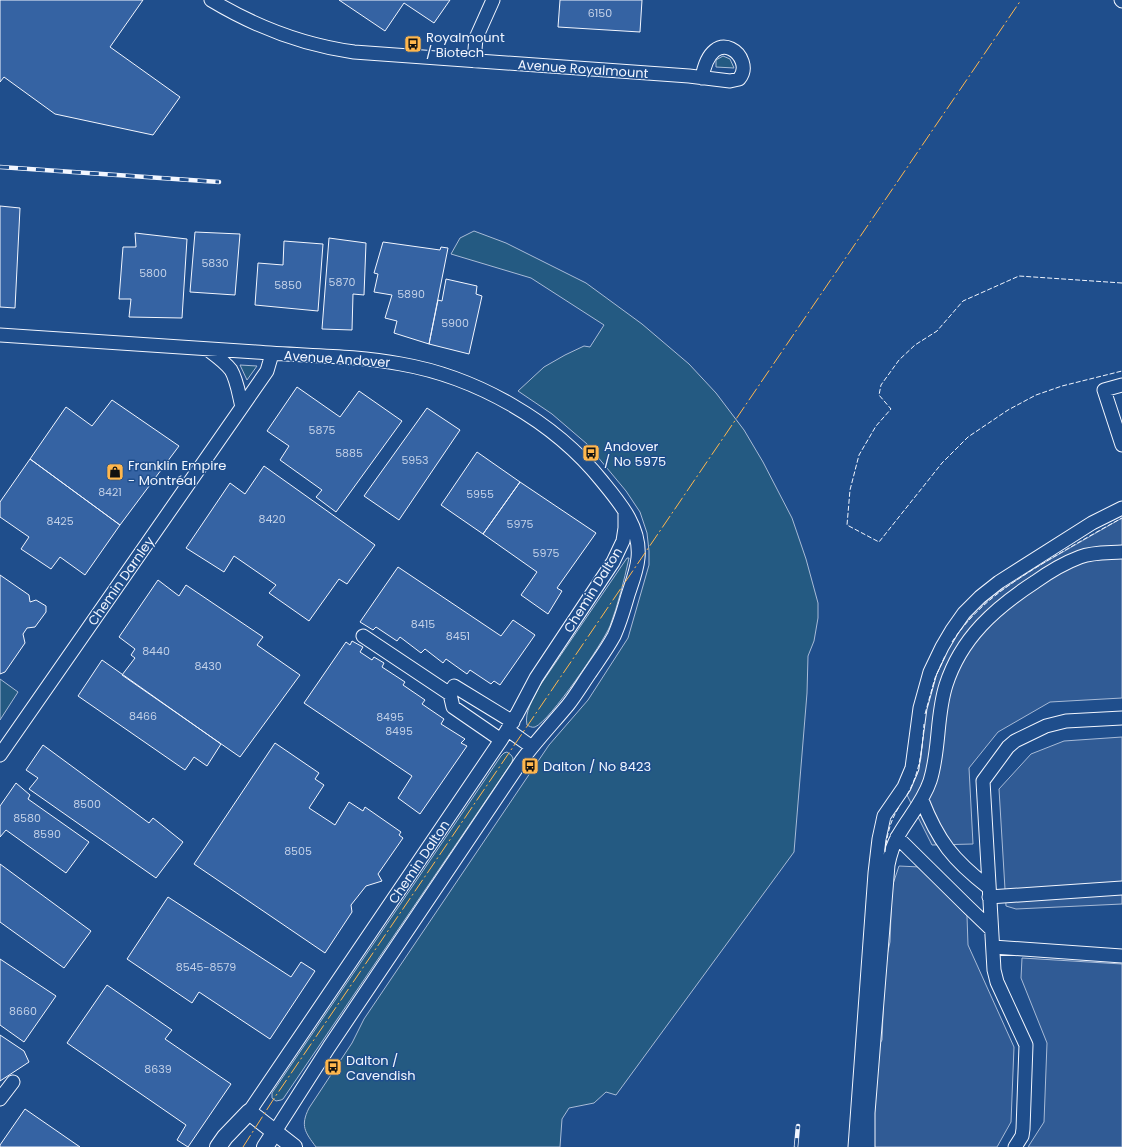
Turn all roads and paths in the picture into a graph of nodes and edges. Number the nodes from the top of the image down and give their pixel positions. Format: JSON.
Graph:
{"nodes":[{"id":1,"x":211,"y":0,"type":"edge"},
{"id":2,"x":493,"y":0,"type":"edge"},
{"id":3,"x":474,"y":61,"type":"junction"},
{"id":4,"x":702,"y":78,"type":"dead end"},
{"id":5,"x":0,"y":335,"type":"edge"},
{"id":6,"x":207,"y":349,"type":"junction"},
{"id":7,"x":272,"y":354,"type":"junction"},
{"id":8,"x":1122,"y":385,"type":"edge"},
{"id":9,"x":242,"y":406,"type":"junction"},
{"id":10,"x":1122,"y":445,"type":"edge"},
{"id":11,"x":1122,"y":508,"type":"edge"},
{"id":12,"x":624,"y":510,"type":"junction"},
{"id":13,"x":1122,"y":552,"type":"edge"},
{"id":14,"x":363,"y":636,"type":"dead end"},
{"id":15,"x":450,"y":694,"type":"junction"},
{"id":16,"x":1122,"y":718,"type":"edge"},
{"id":17,"x":507,"y":731,"type":"junction"},
{"id":18,"x":532,"y":747,"type":"junction"},
{"id":19,"x":0,"y":755,"type":"edge"},
{"id":20,"x":922,"y":800,"type":"junction"},
{"id":21,"x":897,"y":837,"type":"junction"},
{"id":22,"x":1122,"y":888,"type":"edge"},
{"id":23,"x":989,"y":892,"type":"junction"},
{"id":24,"x":991,"y":929,"type":"junction"},
{"id":25,"x":992,"y":947,"type":"junction"},
{"id":26,"x":1122,"y":956,"type":"edge"},
{"id":27,"x":14,"y":1082,"type":"dead end"},
{"id":28,"x":0,"y":1099,"type":"edge"},
{"id":29,"x":249,"y":1112,"type":"junction"},
{"id":30,"x":274,"y":1132,"type":"junction"},
{"id":31,"x":218,"y":1147,"type":"edge"},
{"id":32,"x":265,"y":1147,"type":"edge"},
{"id":33,"x":294,"y":1147,"type":"edge"},
{"id":34,"x":855,"y":1147,"type":"edge"},
{"id":35,"x":868,"y":1147,"type":"edge"},
{"id":36,"x":1015,"y":1147,"type":"edge"}],
"edges":[{"from":1,"to":3,"type":"street","name":"Avenue Royalmount"},
{"from":2,"to":3,"type":"street"},
{"from":3,"to":4,"type":"street","name":"Avenue Royalmount"},
{"from":5,"to":6,"type":"street","name":"Avenue Andover"},
{"from":6,"to":7,"type":"street","name":"Avenue Andover"},
{"from":6,"to":9,"type":"street"},
{"from":7,"to":9,"type":"street","name":"Chemin Darnley"},
{"from":7,"to":12,"type":"street","name":"Avenue Andover"},
{"from":8,"to":10,"type":"street"},
{"from":9,"to":19,"type":"street","name":"Chemin Darnley"},
{"from":11,"to":34,"type":"street"},
{"from":12,"to":17,"type":"street","name":"Chemin Dalton"},
{"from":12,"to":18,"type":"street","name":"Chemin Dalton"},
{"from":13,"to":20,"type":"street"},
{"from":14,"to":15,"type":"street"},
{"from":15,"to":17,"type":"street"},
{"from":15,"to":17,"type":"street"},
{"from":16,"to":23,"type":"street"},
{"from":17,"to":18,"type":"street"},
{"from":17,"to":29,"type":"street","name":"Chemin Dalton"},
{"from":18,"to":30,"type":"street","name":"Chemin Dalton"},
{"from":20,"to":21,"type":"street"},
{"from":20,"to":23,"type":"street"},
{"from":21,"to":24,"type":"street"},
{"from":21,"to":35,"type":"street"},
{"from":22,"to":23,"type":"street"},
{"from":23,"to":24,"type":"street"},
{"from":24,"to":25,"type":"street"},
{"from":25,"to":26,"type":"street"},
{"from":25,"to":36,"type":"street"},
{"from":27,"to":28,"type":"street"},
{"from":29,"to":30,"type":"main road"},
{"from":29,"to":31,"type":"main road","name":"Chemin Dalton"},
{"from":30,"to":32,"type":"main road","name":"Chemin Dalton"},
{"from":30,"to":33,"type":"main road"}]}
